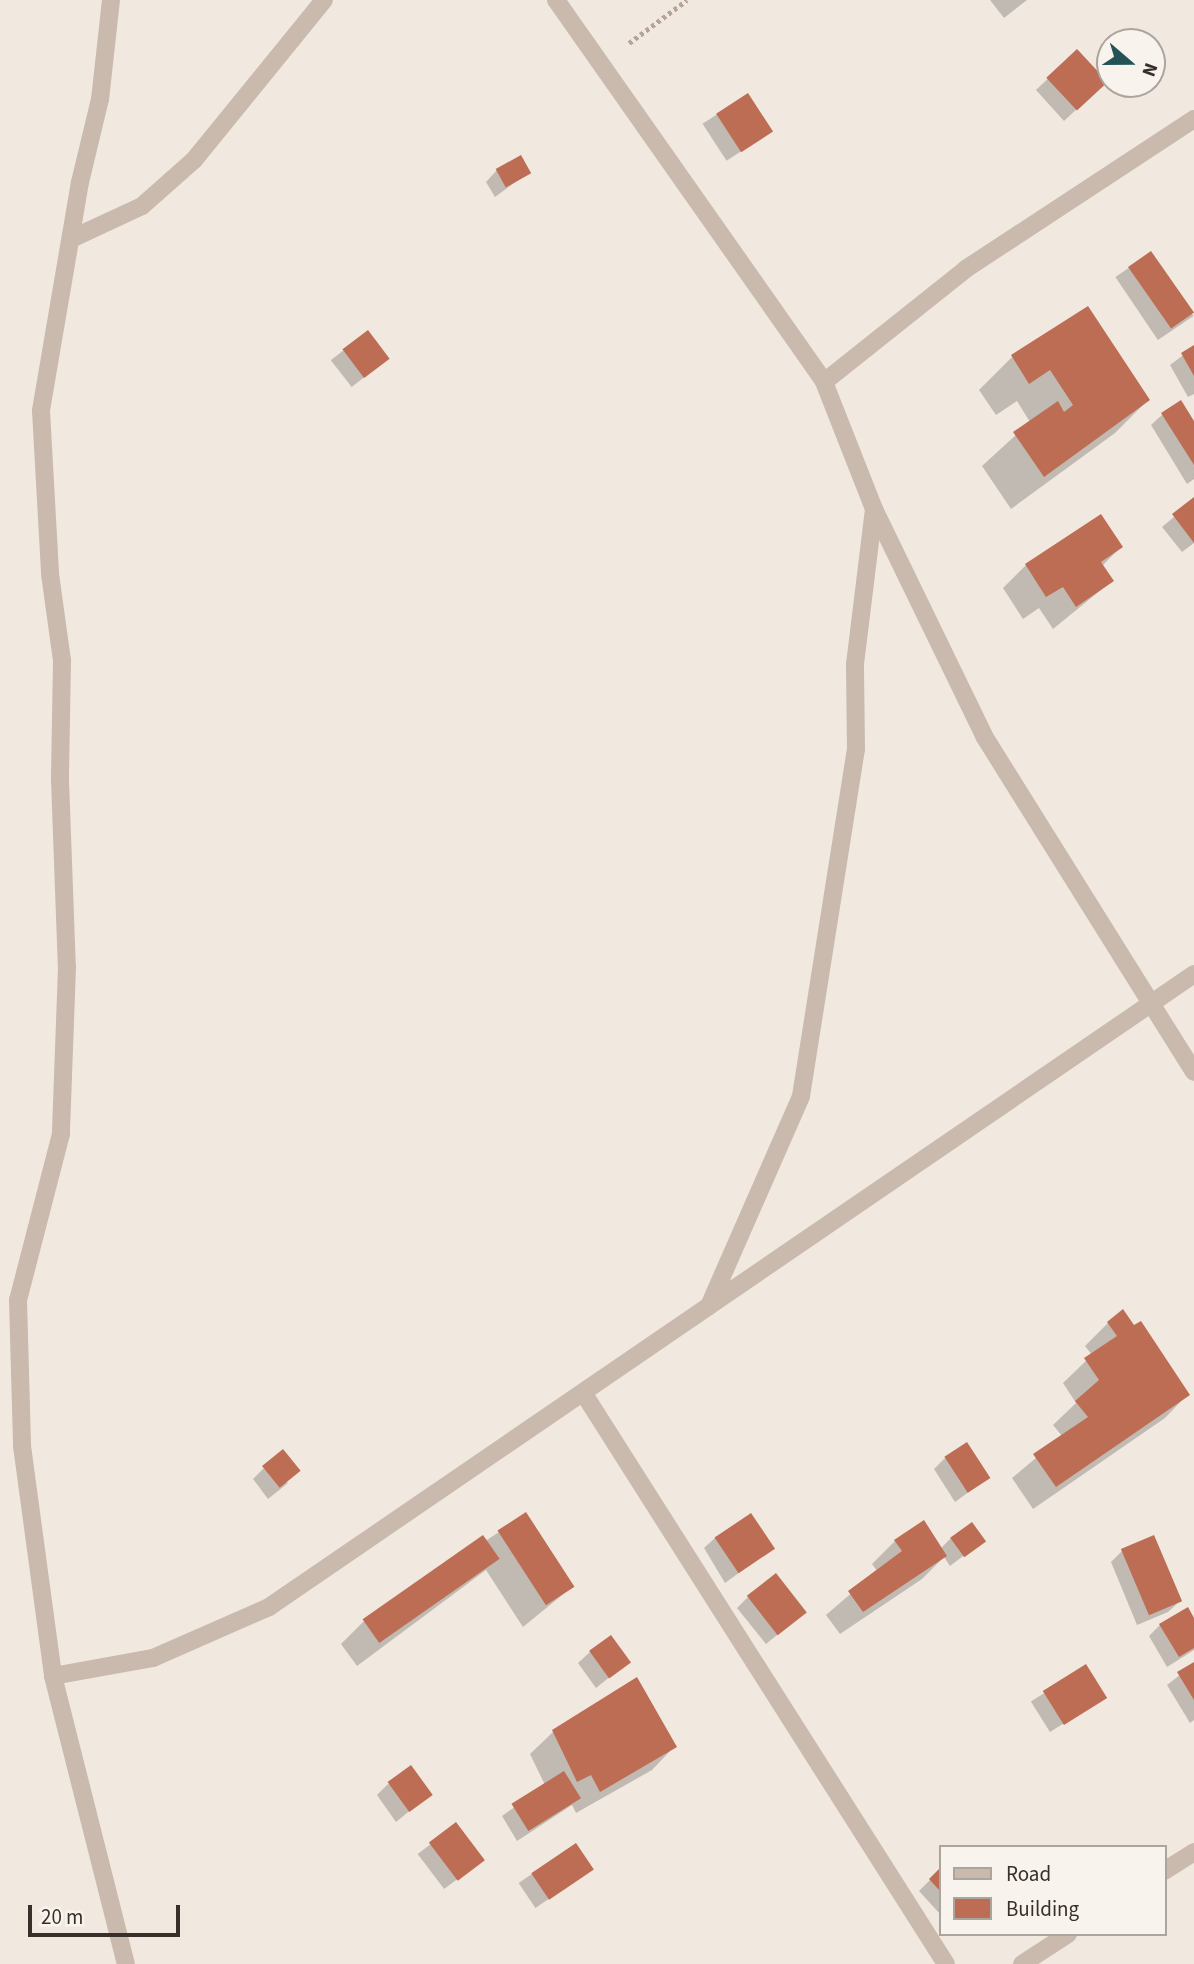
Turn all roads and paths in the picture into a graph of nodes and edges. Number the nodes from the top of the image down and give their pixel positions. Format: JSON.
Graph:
{"nodes":[{"id":1,"x":111,"y":0,"type":"edge"},
{"id":2,"x":324,"y":0,"type":"edge"},
{"id":3,"x":556,"y":0,"type":"edge"},
{"id":4,"x":687,"y":0,"type":"edge"},
{"id":5,"x":602,"y":65,"type":"junction"},
{"id":6,"x":1194,"y":119,"type":"edge"},
{"id":7,"x":71,"y":239,"type":"junction"},
{"id":8,"x":824,"y":382,"type":"junction"},
{"id":9,"x":874,"y":509,"type":"junction"},
{"id":10,"x":1194,"y":974,"type":"edge"},
{"id":11,"x":1150,"y":1003,"type":"junction"},
{"id":12,"x":1194,"y":1072,"type":"edge"},
{"id":13,"x":708,"y":1308,"type":"junction"},
{"id":14,"x":584,"y":1394,"type":"junction"},
{"id":15,"x":53,"y":1676,"type":"junction"},
{"id":16,"x":1194,"y":1852,"type":"edge"},
{"id":17,"x":1166,"y":1870,"type":"edge"},
{"id":18,"x":1065,"y":1936,"type":"edge"},
{"id":19,"x":126,"y":1964,"type":"edge"},
{"id":20,"x":946,"y":1964,"type":"edge"},
{"id":21,"x":1022,"y":1964,"type":"edge"}],
"edges":[{"from":1,"to":7,"type":"street"},
{"from":2,"to":7,"type":"street"},
{"from":3,"to":5,"type":"street"},
{"from":4,"to":5,"type":"path"},
{"from":5,"to":8,"type":"street"},
{"from":6,"to":8,"type":"street"},
{"from":7,"to":15,"type":"street"},
{"from":8,"to":9,"type":"street"},
{"from":9,"to":11,"type":"street"},
{"from":9,"to":13,"type":"street"},
{"from":10,"to":11,"type":"street"},
{"from":11,"to":12,"type":"street"},
{"from":11,"to":13,"type":"street"},
{"from":13,"to":14,"type":"street"},
{"from":14,"to":15,"type":"street"},
{"from":14,"to":20,"type":"street"},
{"from":15,"to":19,"type":"street"},
{"from":16,"to":17,"type":"street"},
{"from":18,"to":21,"type":"street"}]}
